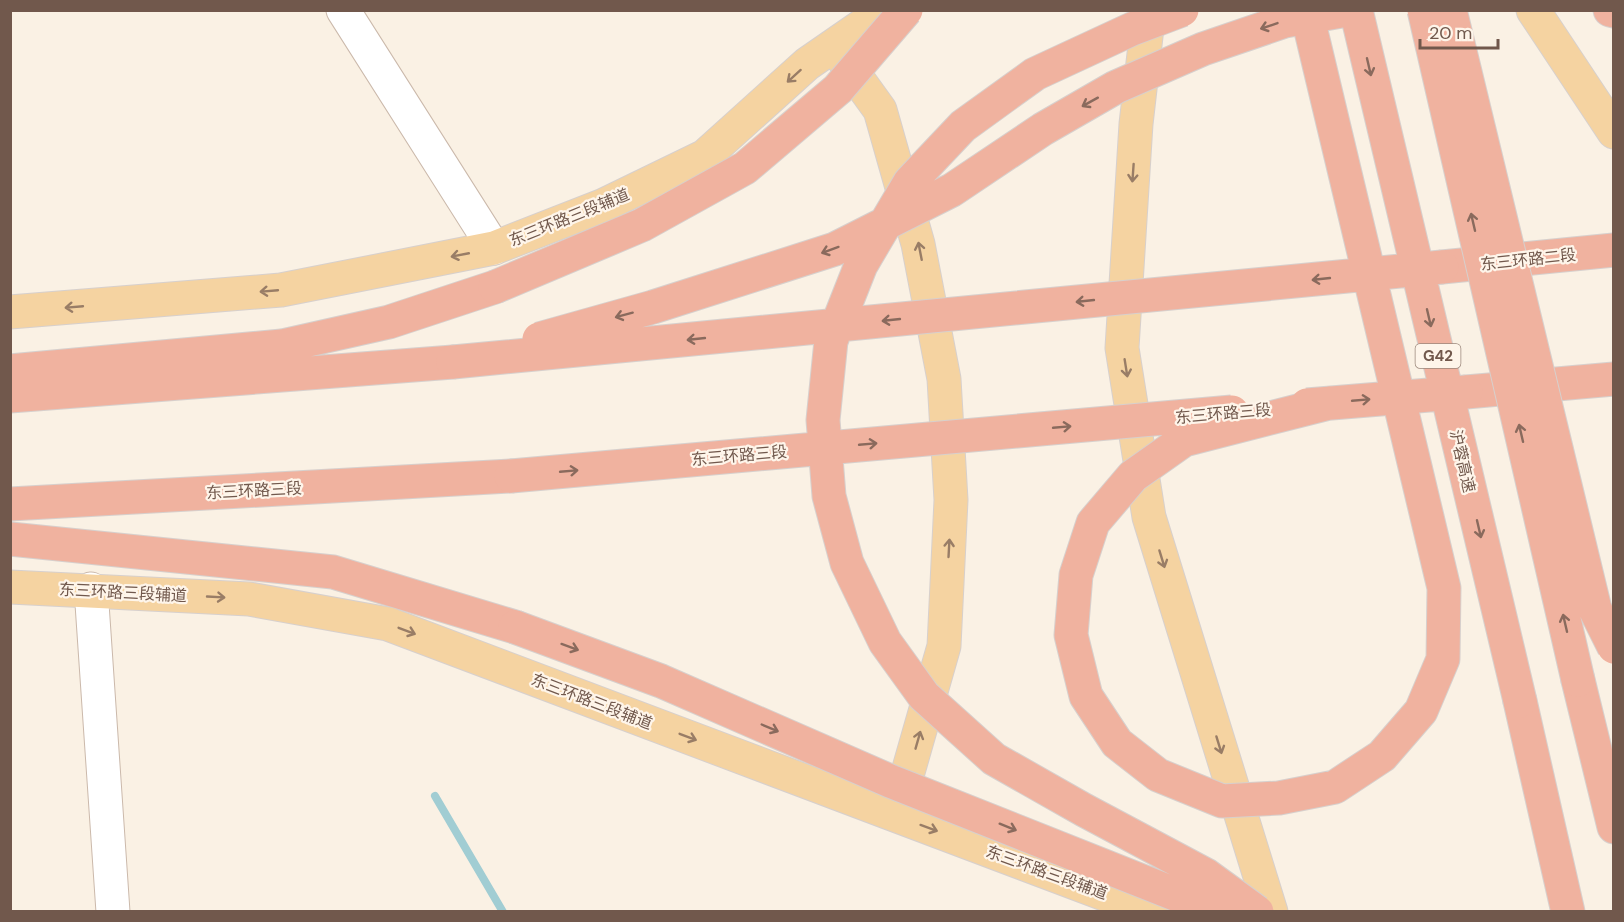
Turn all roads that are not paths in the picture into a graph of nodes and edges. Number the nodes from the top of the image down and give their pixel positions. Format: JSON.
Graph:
{"nodes":[{"id":1,"x":343,"y":10,"type":"edge"},
{"id":2,"x":895,"y":10,"type":"edge"},
{"id":3,"x":906,"y":10,"type":"edge"},
{"id":4,"x":1149,"y":10,"type":"edge"},
{"id":5,"x":1182,"y":10,"type":"edge"},
{"id":6,"x":1306,"y":10,"type":"edge"},
{"id":7,"x":1347,"y":10,"type":"edge"},
{"id":8,"x":1356,"y":10,"type":"edge"},
{"id":9,"x":1424,"y":10,"type":"edge"},
{"id":10,"x":1450,"y":10,"type":"edge"},
{"id":11,"x":1533,"y":10,"type":"edge"},
{"id":12,"x":834,"y":46,"type":"junction"},
{"id":13,"x":1614,"y":132,"type":"edge"},
{"id":14,"x":494,"y":248,"type":"junction"},
{"id":15,"x":1614,"y":250,"type":"edge"},
{"id":16,"x":10,"y":312,"type":"edge"},
{"id":17,"x":453,"y":362,"type":"junction"},
{"id":18,"x":10,"y":371,"type":"edge"},
{"id":19,"x":1614,"y":379,"type":"edge"},
{"id":20,"x":10,"y":396,"type":"edge"},
{"id":21,"x":1329,"y":403,"type":"junction"},
{"id":22,"x":10,"y":504,"type":"edge"},
{"id":23,"x":10,"y":540,"type":"edge"},
{"id":24,"x":10,"y":587,"type":"edge"},
{"id":25,"x":91,"y":590,"type":"junction"},
{"id":26,"x":1614,"y":648,"type":"edge"},
{"id":27,"x":896,"y":816,"type":"junction"},
{"id":28,"x":1614,"y":827,"type":"edge"},
{"id":29,"x":113,"y":912,"type":"edge"},
{"id":30,"x":1152,"y":912,"type":"edge"},
{"id":31,"x":1220,"y":912,"type":"edge"},
{"id":32,"x":1257,"y":912,"type":"edge"},
{"id":33,"x":1270,"y":912,"type":"edge"},
{"id":34,"x":1568,"y":912,"type":"edge"}],
"edges":[{"from":1,"to":14,"type":"street"},
{"from":2,"to":12,"type":"main road","name":"东三环路三段辅道"},
{"from":3,"to":18,"type":"highway","bridge":true},
{"from":4,"to":33,"type":"main road","one_way":true},
{"from":5,"to":32,"type":"highway","bridge":true},
{"from":6,"to":21,"type":"highway","bridge":true},
{"from":7,"to":17,"type":"highway","one_way":true,"bridge":true},
{"from":8,"to":34,"type":"highway","name":"沪蓉高速","number":"G42","one_way":true,"bridge":true},
{"from":28,"to":9,"type":"highway","one_way":true,"bridge":true},
{"from":10,"to":26,"type":"highway","bridge":true},
{"from":11,"to":13,"type":"main road"},
{"from":12,"to":14,"type":"main road","name":"东三环路三段辅道","one_way":true},
{"from":27,"to":12,"type":"main road","one_way":true},
{"from":14,"to":16,"type":"main road","name":"东三环路三段辅道","one_way":true},
{"from":15,"to":17,"type":"highway","name":"东三环路二段","one_way":true,"bridge":true},
{"from":17,"to":20,"type":"highway"},
{"from":21,"to":19,"type":"highway","name":"东三环路三段","one_way":true,"bridge":true},
{"from":22,"to":21,"type":"highway","name":"东三环路三段","one_way":true,"bridge":true},
{"from":23,"to":31,"type":"highway","one_way":true,"bridge":true},
{"from":24,"to":25,"type":"main road","name":"东三环路三段辅道"},
{"from":25,"to":27,"type":"main road","name":"东三环路三段辅道","one_way":true},
{"from":25,"to":29,"type":"street"},
{"from":27,"to":30,"type":"main road","name":"东三环路三段辅道","one_way":true}]}
